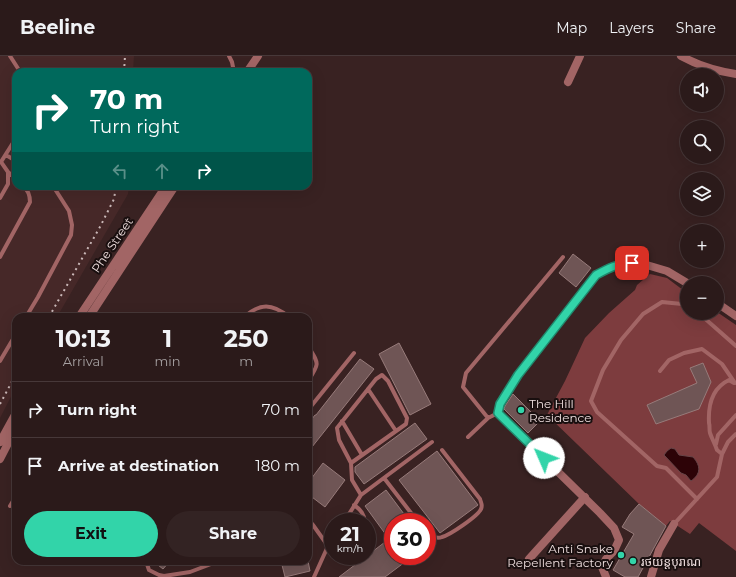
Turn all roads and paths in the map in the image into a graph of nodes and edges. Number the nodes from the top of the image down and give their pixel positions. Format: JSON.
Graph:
{"nodes":[{"id":1,"x":10,"y":56,"type":"edge"},
{"id":2,"x":229,"y":56,"type":"edge"},
{"id":3,"x":256,"y":56,"type":"edge"},
{"id":4,"x":580,"y":56,"type":"edge"},
{"id":5,"x":681,"y":56,"type":"edge"},
{"id":6,"x":17,"y":68,"type":"edge"},
{"id":7,"x":233,"y":68,"type":"edge"},
{"id":8,"x":249,"y":68,"type":"edge"},
{"id":9,"x":736,"y":74,"type":"edge"},
{"id":10,"x":568,"y":82,"type":"dead end"},
{"id":11,"x":12,"y":145,"type":"edge"},
{"id":12,"x":6,"y":155,"type":"junction"},
{"id":13,"x":12,"y":159,"type":"edge"},
{"id":14,"x":1,"y":162,"type":"edge"},
{"id":15,"x":8,"y":172,"type":"junction"},
{"id":16,"x":12,"y":176,"type":"edge"},
{"id":17,"x":27,"y":190,"type":"edge"},
{"id":18,"x":56,"y":190,"type":"edge"},
{"id":19,"x":163,"y":190,"type":"edge"},
{"id":20,"x":172,"y":190,"type":"edge"},
{"id":21,"x":0,"y":198,"type":"edge"},
{"id":22,"x":0,"y":257,"type":"edge"},
{"id":23,"x":563,"y":257,"type":"dead end"},
{"id":24,"x":680,"y":279,"type":"edge"},
{"id":25,"x":680,"y":304,"type":"edge"},
{"id":26,"x":724,"y":308,"type":"edge"},
{"id":27,"x":28,"y":313,"type":"edge"},
{"id":28,"x":82,"y":313,"type":"edge"},
{"id":29,"x":92,"y":313,"type":"edge"},
{"id":30,"x":249,"y":313,"type":"edge"},
{"id":31,"x":282,"y":313,"type":"edge"},
{"id":32,"x":736,"y":316,"type":"edge"},
{"id":33,"x":707,"y":320,"type":"edge"},
{"id":34,"x":12,"y":341,"type":"edge"},
{"id":35,"x":736,"y":346,"type":"edge"},
{"id":36,"x":312,"y":353,"type":"edge"},
{"id":37,"x":354,"y":353,"type":"dead end"},
{"id":38,"x":0,"y":361,"type":"edge"},
{"id":39,"x":660,"y":371,"type":"dead end"},
{"id":40,"x":312,"y":376,"type":"edge"},
{"id":41,"x":735,"y":384,"type":"edge"},
{"id":42,"x":368,"y":389,"type":"junction"},
{"id":43,"x":312,"y":405,"type":"edge"},
{"id":44,"x":498,"y":413,"type":"junction"},
{"id":45,"x":736,"y":415,"type":"edge"},
{"id":46,"x":488,"y":418,"type":"junction"},
{"id":47,"x":12,"y":420,"type":"edge"},
{"id":48,"x":342,"y":422,"type":"junction"},
{"id":49,"x":396,"y":432,"type":"junction"},
{"id":50,"x":736,"y":434,"type":"edge"},
{"id":51,"x":12,"y":436,"type":"edge"},
{"id":52,"x":468,"y":437,"type":"dead end"},
{"id":53,"x":0,"y":442,"type":"edge"},
{"id":54,"x":432,"y":442,"type":"dead end"},
{"id":55,"x":716,"y":444,"type":"junction"},
{"id":56,"x":442,"y":450,"type":"dead end"},
{"id":57,"x":722,"y":454,"type":"junction"},
{"id":58,"x":362,"y":455,"type":"junction"},
{"id":59,"x":0,"y":459,"type":"edge"},
{"id":60,"x":351,"y":463,"type":"junction"},
{"id":61,"x":384,"y":478,"type":"junction"},
{"id":62,"x":361,"y":495,"type":"junction"},
{"id":63,"x":585,"y":497,"type":"junction"},
{"id":64,"x":697,"y":499,"type":"junction"},
{"id":65,"x":12,"y":503,"type":"edge"},
{"id":66,"x":354,"y":505,"type":"junction"},
{"id":67,"x":10,"y":506,"type":"dead end"},
{"id":68,"x":349,"y":513,"type":"edge"},
{"id":69,"x":362,"y":513,"type":"edge"},
{"id":70,"x":411,"y":513,"type":"edge"},
{"id":71,"x":312,"y":524,"type":"edge"},
{"id":72,"x":674,"y":524,"type":"joint"},
{"id":73,"x":436,"y":537,"type":"edge"},
{"id":74,"x":324,"y":540,"type":"edge"},
{"id":75,"x":324,"y":555,"type":"edge"},
{"id":76,"x":529,"y":559,"type":"dead end"},
{"id":77,"x":148,"y":565,"type":"edge"},
{"id":78,"x":208,"y":565,"type":"edge"},
{"id":79,"x":314,"y":577,"type":"edge"},
{"id":80,"x":606,"y":577,"type":"edge"},
{"id":81,"x":651,"y":577,"type":"edge"}],
"edges":[{"from":1,"to":6,"type":"lane"},
{"from":2,"to":7,"type":"lane"},
{"from":3,"to":8,"type":"street"},
{"from":4,"to":10,"type":"street"},
{"from":5,"to":9,"type":"street"},
{"from":11,"to":12,"type":"lane"},
{"from":12,"to":13,"type":"lane"},
{"from":12,"to":14,"type":"lane"},
{"from":14,"to":15,"type":"lane"},
{"from":15,"to":16,"type":"lane"},
{"from":15,"to":21,"type":"lane"},
{"from":17,"to":22,"type":"lane"},
{"from":18,"to":27,"type":"lane"},
{"from":19,"to":28,"type":"street","name":"Phe Street"},
{"from":20,"to":29,"type":"street","name":"Phe Street"},
{"from":23,"to":46,"type":"lane"},
{"from":24,"to":44,"type":"street"},
{"from":25,"to":64,"type":"lane"},
{"from":26,"to":32,"type":"street"},
{"from":30,"to":31,"type":"lane"},
{"from":33,"to":35,"type":"lane"},
{"from":34,"to":38,"type":"lane"},
{"from":36,"to":40,"type":"lane"},
{"from":37,"to":43,"type":"lane"},
{"from":39,"to":41,"type":"lane"},
{"from":41,"to":55,"type":"lane"},
{"from":42,"to":48,"type":"lane"},
{"from":42,"to":49,"type":"lane"},
{"from":42,"to":49,"type":"lane"},
{"from":44,"to":46,"type":"lane"},
{"from":44,"to":63,"type":"street"},
{"from":45,"to":55,"type":"lane"},
{"from":46,"to":52,"type":"lane"},
{"from":47,"to":53,"type":"street"},
{"from":48,"to":58,"type":"lane"},
{"from":48,"to":60,"type":"lane"},
{"from":49,"to":58,"type":"lane"},
{"from":50,"to":57,"type":"lane"},
{"from":51,"to":59,"type":"street"},
{"from":54,"to":61,"type":"lane"},
{"from":55,"to":57,"type":"lane"},
{"from":56,"to":73,"type":"lane"},
{"from":57,"to":64,"type":"lane"},
{"from":58,"to":60,"type":"lane"},
{"from":60,"to":62,"type":"lane"},
{"from":61,"to":62,"type":"lane"},
{"from":61,"to":70,"type":"lane"},
{"from":62,"to":66,"type":"lane"},
{"from":63,"to":76,"type":"street"},
{"from":63,"to":80,"type":"street"},
{"from":64,"to":72,"type":"lane"},
{"from":65,"to":67,"type":"lane"},
{"from":66,"to":68,"type":"lane"},
{"from":66,"to":69,"type":"lane"},
{"from":71,"to":74,"type":"lane"},
{"from":72,"to":81,"type":"street"},
{"from":75,"to":79,"type":"lane"},
{"from":77,"to":78,"type":"lane"}]}
